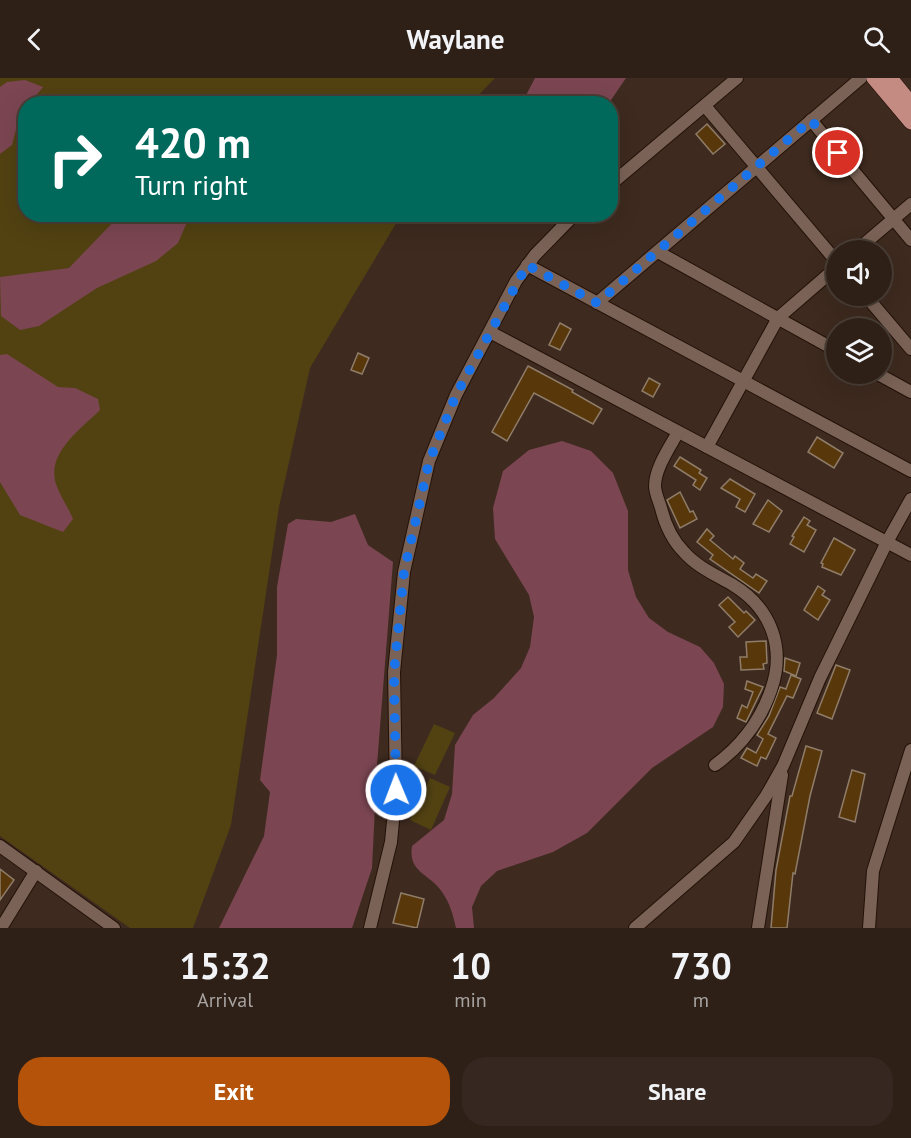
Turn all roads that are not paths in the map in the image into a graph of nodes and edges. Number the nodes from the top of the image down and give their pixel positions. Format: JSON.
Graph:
{"nodes":[{"id":1,"x":737,"y":78,"type":"edge"},
{"id":2,"x":861,"y":78,"type":"edge"},
{"id":3,"x":874,"y":78,"type":"edge"},
{"id":4,"x":890,"y":78,"type":"edge"},
{"id":5,"x":911,"y":104,"type":"edge"},
{"id":6,"x":705,"y":106,"type":"junction"},
{"id":7,"x":811,"y":120,"type":"junction"},
{"id":8,"x":911,"y":122,"type":"edge"},
{"id":9,"x":756,"y":166,"type":"junction"},
{"id":10,"x":618,"y":177,"type":"edge"},
{"id":11,"x":911,"y":204,"type":"edge"},
{"id":12,"x":893,"y":219,"type":"junction"},
{"id":13,"x":567,"y":222,"type":"edge"},
{"id":14,"x":868,"y":240,"type":"edge"},
{"id":15,"x":911,"y":240,"type":"edge"},
{"id":16,"x":826,"y":249,"type":"edge"},
{"id":17,"x":658,"y":252,"type":"junction"},
{"id":18,"x":527,"y":265,"type":"junction"},
{"id":19,"x":826,"y":277,"type":"edge"},
{"id":20,"x":597,"y":303,"type":"junction"},
{"id":21,"x":874,"y":306,"type":"edge"},
{"id":22,"x":778,"y":318,"type":"junction"},
{"id":23,"x":490,"y":332,"type":"junction"},
{"id":24,"x":826,"y":345,"type":"edge"},
{"id":25,"x":911,"y":349,"type":"edge"},
{"id":26,"x":743,"y":381,"type":"junction"},
{"id":27,"x":892,"y":382,"type":"edge"},
{"id":28,"x":911,"y":392,"type":"edge"},
{"id":29,"x":678,"y":432,"type":"junction"},
{"id":30,"x":707,"y":447,"type":"junction"},
{"id":31,"x":911,"y":471,"type":"edge"},
{"id":32,"x":911,"y":499,"type":"edge"},
{"id":33,"x":887,"y":542,"type":"junction"},
{"id":34,"x":911,"y":555,"type":"edge"},
{"id":35,"x":911,"y":750,"type":"edge"},
{"id":36,"x":715,"y":765,"type":"dead end"},
{"id":37,"x":783,"y":766,"type":"junction"},
{"id":38,"x":0,"y":846,"type":"edge"},
{"id":39,"x":36,"y":872,"type":"junction"},
{"id":40,"x":642,"y":926,"type":"edge"},
{"id":41,"x":1,"y":928,"type":"edge"},
{"id":42,"x":114,"y":928,"type":"edge"},
{"id":43,"x":370,"y":928,"type":"edge"},
{"id":44,"x":758,"y":928,"type":"edge"},
{"id":45,"x":869,"y":928,"type":"edge"}],
"edges":[{"from":1,"to":6,"type":"street"},
{"from":2,"to":7,"type":"street"},
{"from":3,"to":8,"type":"main road"},
{"from":4,"to":5,"type":"main road"},
{"from":6,"to":9,"type":"street"},
{"from":6,"to":10,"type":"street"},
{"from":7,"to":9,"type":"street"},
{"from":7,"to":12,"type":"street"},
{"from":9,"to":16,"type":"street"},
{"from":9,"to":17,"type":"street"},
{"from":11,"to":12,"type":"street"},
{"from":12,"to":14,"type":"street"},
{"from":12,"to":15,"type":"street"},
{"from":13,"to":18,"type":"street"},
{"from":17,"to":20,"type":"street"},
{"from":17,"to":22,"type":"street"},
{"from":18,"to":20,"type":"street"},
{"from":18,"to":23,"type":"street"},
{"from":19,"to":22,"type":"street"},
{"from":20,"to":26,"type":"street"},
{"from":21,"to":25,"type":"street"},
{"from":22,"to":24,"type":"street"},
{"from":22,"to":26,"type":"street"},
{"from":23,"to":29,"type":"street"},
{"from":23,"to":43,"type":"street"},
{"from":26,"to":30,"type":"street"},
{"from":26,"to":31,"type":"street"},
{"from":27,"to":28,"type":"street"},
{"from":29,"to":30,"type":"street"},
{"from":29,"to":36,"type":"street"},
{"from":30,"to":33,"type":"street"},
{"from":32,"to":33,"type":"street"},
{"from":33,"to":34,"type":"street"},
{"from":33,"to":37,"type":"street"},
{"from":35,"to":45,"type":"street"},
{"from":37,"to":40,"type":"street"},
{"from":37,"to":44,"type":"street"},
{"from":38,"to":39,"type":"street"},
{"from":39,"to":41,"type":"street"},
{"from":39,"to":42,"type":"street"}]}
